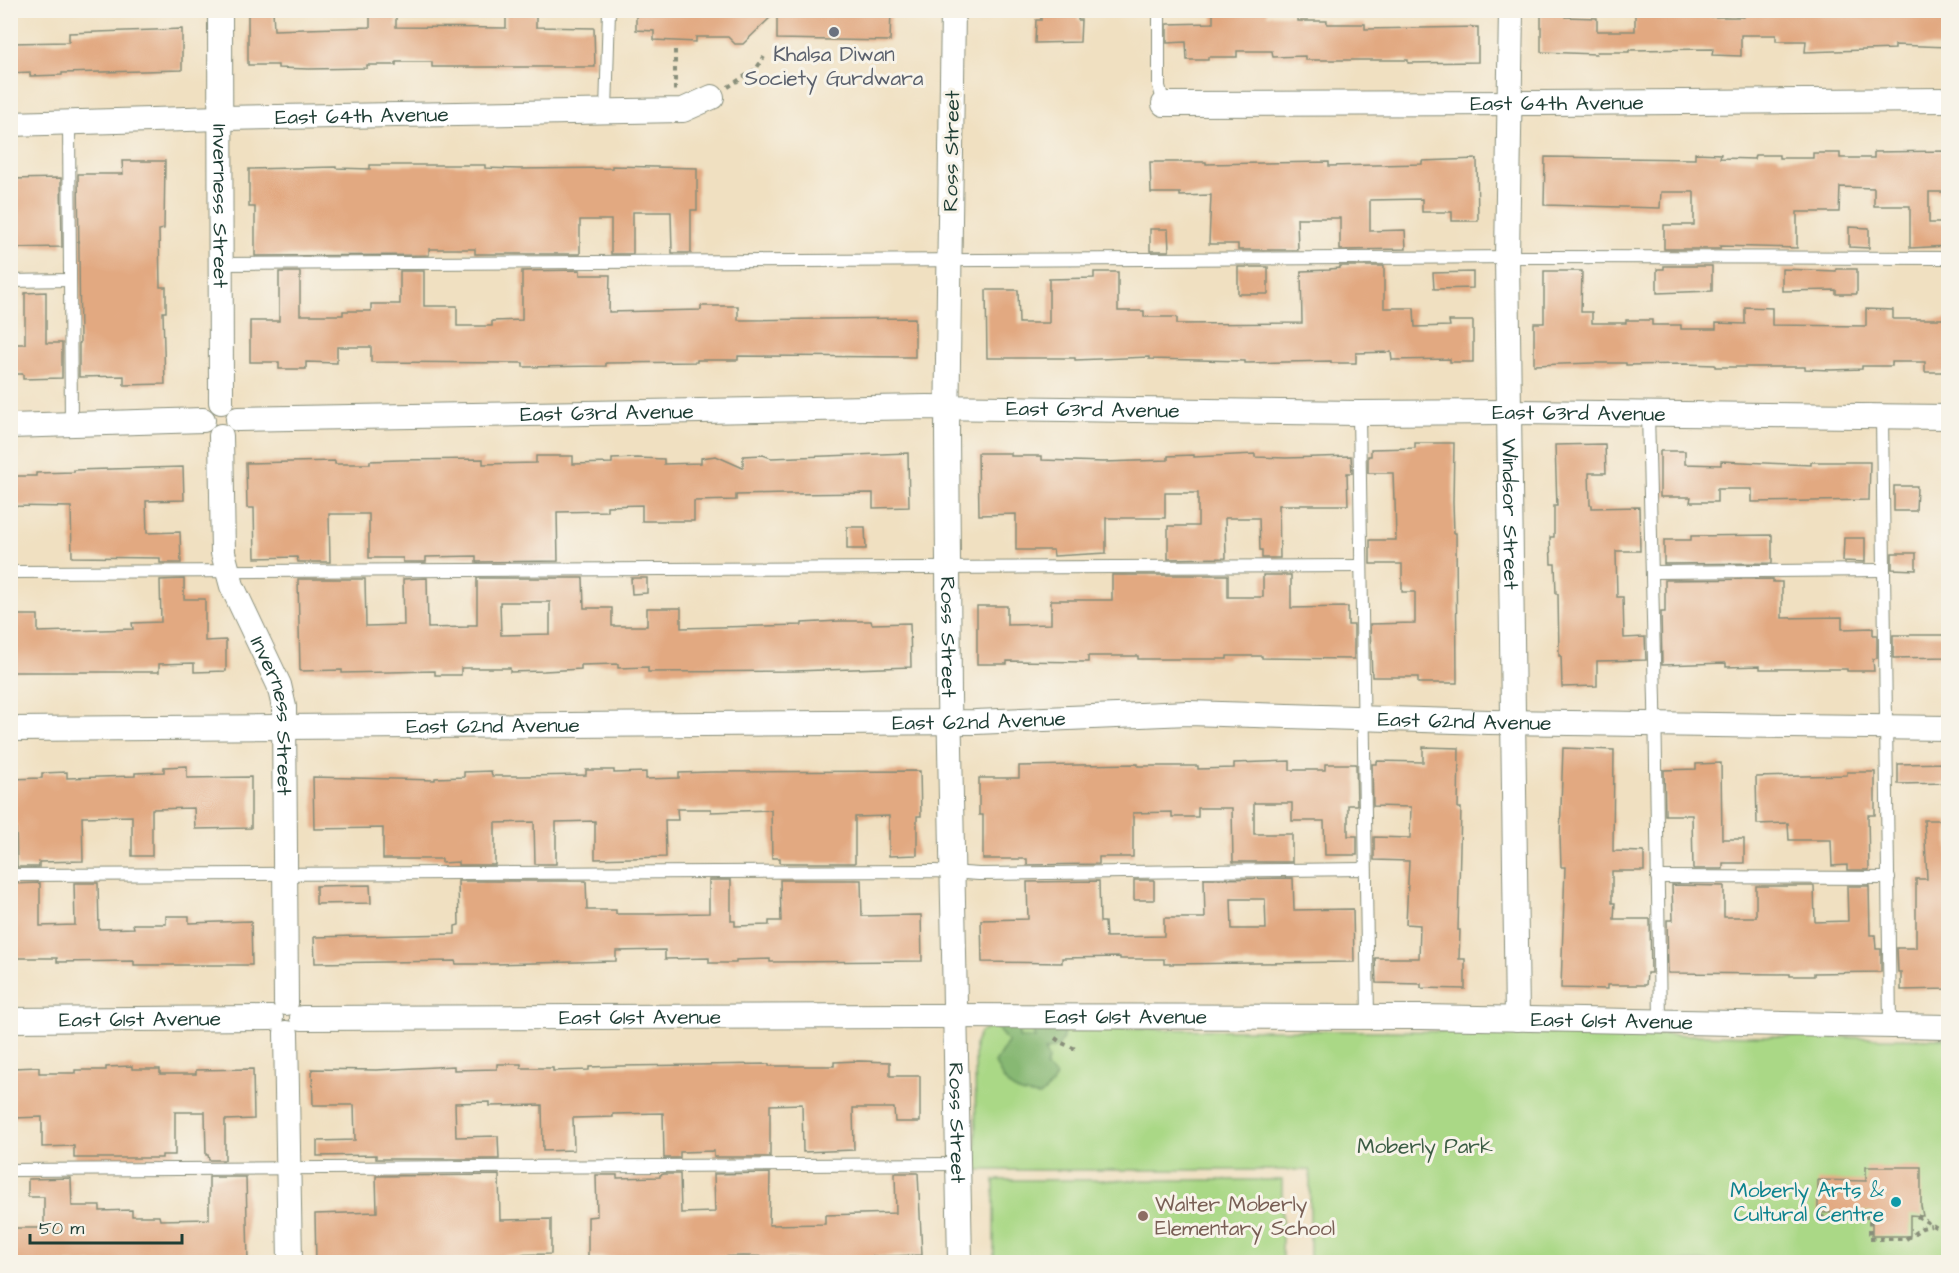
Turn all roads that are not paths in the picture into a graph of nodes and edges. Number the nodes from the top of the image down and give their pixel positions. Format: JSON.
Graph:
{"nodes":[{"id":1,"x":220,"y":10,"type":"edge"},
{"id":2,"x":609,"y":10,"type":"edge"},
{"id":3,"x":953,"y":10,"type":"edge"},
{"id":4,"x":1159,"y":10,"type":"edge"},
{"id":5,"x":1511,"y":10,"type":"edge"},
{"id":6,"x":712,"y":97,"type":"road end"},
{"id":7,"x":1948,"y":100,"type":"edge"},
{"id":8,"x":1509,"y":103,"type":"junction"},
{"id":9,"x":1164,"y":104,"type":"joint"},
{"id":10,"x":606,"y":111,"type":"junction"},
{"id":11,"x":222,"y":118,"type":"junction"},
{"id":12,"x":69,"y":122,"type":"junction"},
{"id":13,"x":10,"y":124,"type":"edge"},
{"id":14,"x":1507,"y":257,"type":"junction"},
{"id":15,"x":1948,"y":258,"type":"edge"},
{"id":16,"x":950,"y":260,"type":"junction"},
{"id":17,"x":221,"y":264,"type":"junction"},
{"id":18,"x":69,"y":280,"type":"junction"},
{"id":19,"x":10,"y":281,"type":"edge"},
{"id":20,"x":221,"y":402,"type":"junction"},
{"id":21,"x":947,"y":407,"type":"junction"},
{"id":22,"x":1508,"y":412,"type":"junction"},
{"id":23,"x":1359,"y":413,"type":"junction"},
{"id":24,"x":1648,"y":413,"type":"junction"},
{"id":25,"x":1882,"y":417,"type":"junction"},
{"id":26,"x":1948,"y":417,"type":"edge"},
{"id":27,"x":238,"y":419,"type":"junction"},
{"id":28,"x":203,"y":420,"type":"junction"},
{"id":29,"x":71,"y":425,"type":"junction"},
{"id":30,"x":10,"y":426,"type":"edge"},
{"id":31,"x":221,"y":436,"type":"junction"},
{"id":32,"x":1360,"y":566,"type":"junction"},
{"id":33,"x":949,"y":568,"type":"junction"},
{"id":34,"x":228,"y":570,"type":"junction"},
{"id":35,"x":1884,"y":570,"type":"junction"},
{"id":36,"x":10,"y":572,"type":"edge"},
{"id":37,"x":1653,"y":572,"type":"junction"},
{"id":38,"x":1364,"y":720,"type":"junction"},
{"id":39,"x":950,"y":722,"type":"junction"},
{"id":40,"x":1512,"y":723,"type":"junction"},
{"id":41,"x":1656,"y":724,"type":"junction"},
{"id":42,"x":1886,"y":727,"type":"junction"},
{"id":43,"x":285,"y":728,"type":"junction"},
{"id":44,"x":1948,"y":728,"type":"edge"},
{"id":45,"x":10,"y":729,"type":"edge"},
{"id":46,"x":1365,"y":869,"type":"junction"},
{"id":47,"x":953,"y":872,"type":"junction"},
{"id":48,"x":285,"y":874,"type":"junction"},
{"id":49,"x":10,"y":875,"type":"edge"},
{"id":50,"x":1657,"y":877,"type":"junction"},
{"id":51,"x":1889,"y":878,"type":"junction"},
{"id":52,"x":956,"y":1016,"type":"junction"},
{"id":53,"x":286,"y":1018,"type":"junction"},
{"id":54,"x":1368,"y":1018,"type":"junction"},
{"id":55,"x":1517,"y":1019,"type":"junction"},
{"id":56,"x":10,"y":1020,"type":"edge"},
{"id":57,"x":1660,"y":1021,"type":"junction"},
{"id":58,"x":1890,"y":1025,"type":"junction"},
{"id":59,"x":1948,"y":1027,"type":"edge"},
{"id":60,"x":958,"y":1164,"type":"junction"},
{"id":61,"x":288,"y":1169,"type":"junction"},
{"id":62,"x":10,"y":1170,"type":"edge"},
{"id":63,"x":290,"y":1263,"type":"edge"},
{"id":64,"x":960,"y":1263,"type":"edge"}],
"edges":[{"from":1,"to":11,"type":"street","name":"Inverness Street"},
{"from":2,"to":10,"type":"lane"},
{"from":3,"to":16,"type":"street","name":"Ross Street"},
{"from":4,"to":9,"type":"lane"},
{"from":5,"to":8,"type":"street","name":"Windsor Street"},
{"from":6,"to":10,"type":"street","name":"East 64th Avenue"},
{"from":7,"to":8,"type":"street","name":"East 64th Avenue"},
{"from":8,"to":9,"type":"street","name":"East 64th Avenue"},
{"from":8,"to":14,"type":"street","name":"Windsor Street"},
{"from":10,"to":11,"type":"street","name":"East 64th Avenue"},
{"from":11,"to":12,"type":"street","name":"East 64th Avenue"},
{"from":11,"to":17,"type":"street","name":"Inverness Street"},
{"from":12,"to":13,"type":"street","name":"East 64th Avenue"},
{"from":12,"to":18,"type":"lane"},
{"from":14,"to":15,"type":"lane"},
{"from":14,"to":16,"type":"lane"},
{"from":14,"to":22,"type":"street","name":"Windsor Street"},
{"from":16,"to":17,"type":"lane"},
{"from":16,"to":21,"type":"street","name":"Ross Street"},
{"from":17,"to":20,"type":"street","name":"Inverness Street"},
{"from":18,"to":19,"type":"lane"},
{"from":18,"to":29,"type":"lane"},
{"from":20,"to":27,"type":"street"},
{"from":20,"to":28,"type":"street"},
{"from":21,"to":23,"type":"street","name":"East 63rd Avenue"},
{"from":21,"to":27,"type":"street","name":"East 63rd Avenue"},
{"from":21,"to":33,"type":"street","name":"Ross Street"},
{"from":22,"to":23,"type":"street","name":"East 63rd Avenue"},
{"from":22,"to":24,"type":"street","name":"East 63rd Avenue"},
{"from":22,"to":40,"type":"street","name":"Windsor Street"},
{"from":23,"to":32,"type":"lane"},
{"from":24,"to":25,"type":"street","name":"East 63rd Avenue"},
{"from":24,"to":37,"type":"lane"},
{"from":25,"to":26,"type":"street","name":"East 63rd Avenue"},
{"from":25,"to":35,"type":"lane"},
{"from":27,"to":31,"type":"street"},
{"from":28,"to":29,"type":"street"},
{"from":28,"to":31,"type":"street"},
{"from":29,"to":30,"type":"street"},
{"from":31,"to":34,"type":"street","name":"Inverness Street"},
{"from":32,"to":33,"type":"lane"},
{"from":32,"to":38,"type":"lane"},
{"from":33,"to":34,"type":"lane"},
{"from":33,"to":39,"type":"street","name":"Ross Street"},
{"from":34,"to":36,"type":"lane"},
{"from":34,"to":43,"type":"street","name":"Inverness Street"},
{"from":35,"to":37,"type":"lane"},
{"from":35,"to":42,"type":"lane"},
{"from":37,"to":41,"type":"lane"},
{"from":38,"to":39,"type":"street","name":"East 62nd Avenue"},
{"from":38,"to":40,"type":"street","name":"East 62nd Avenue"},
{"from":38,"to":46,"type":"lane"},
{"from":39,"to":43,"type":"street","name":"East 62nd Avenue"},
{"from":39,"to":47,"type":"street","name":"Ross Street"},
{"from":40,"to":41,"type":"street","name":"East 62nd Avenue"},
{"from":40,"to":55,"type":"street","name":"Windsor Street"},
{"from":41,"to":42,"type":"street","name":"East 62nd Avenue"},
{"from":41,"to":50,"type":"lane"},
{"from":42,"to":44,"type":"street","name":"East 62nd Avenue"},
{"from":42,"to":51,"type":"lane"},
{"from":43,"to":45,"type":"street","name":"East 62nd Avenue"},
{"from":43,"to":48,"type":"street","name":"Inverness Street"},
{"from":46,"to":47,"type":"lane"},
{"from":46,"to":54,"type":"lane"},
{"from":47,"to":48,"type":"lane"},
{"from":47,"to":52,"type":"street","name":"Ross Street"},
{"from":48,"to":49,"type":"lane"},
{"from":48,"to":53,"type":"street","name":"Inverness Street"},
{"from":50,"to":51,"type":"lane"},
{"from":50,"to":57,"type":"lane"},
{"from":51,"to":58,"type":"lane"},
{"from":52,"to":53,"type":"street","name":"East 61st Avenue"},
{"from":52,"to":54,"type":"street","name":"East 61st Avenue"},
{"from":52,"to":60,"type":"street","name":"Ross Street"},
{"from":53,"to":56,"type":"street","name":"East 61st Avenue"},
{"from":53,"to":61,"type":"street","name":"Inverness Street"},
{"from":54,"to":55,"type":"street","name":"East 61st Avenue"},
{"from":55,"to":57,"type":"street","name":"East 61st Avenue"},
{"from":57,"to":58,"type":"street","name":"East 61st Avenue"},
{"from":58,"to":59,"type":"street","name":"East 61st Avenue"},
{"from":60,"to":61,"type":"lane"},
{"from":60,"to":64,"type":"street","name":"Ross Street"},
{"from":61,"to":62,"type":"lane"},
{"from":61,"to":63,"type":"street","name":"Inverness Street"}]}
